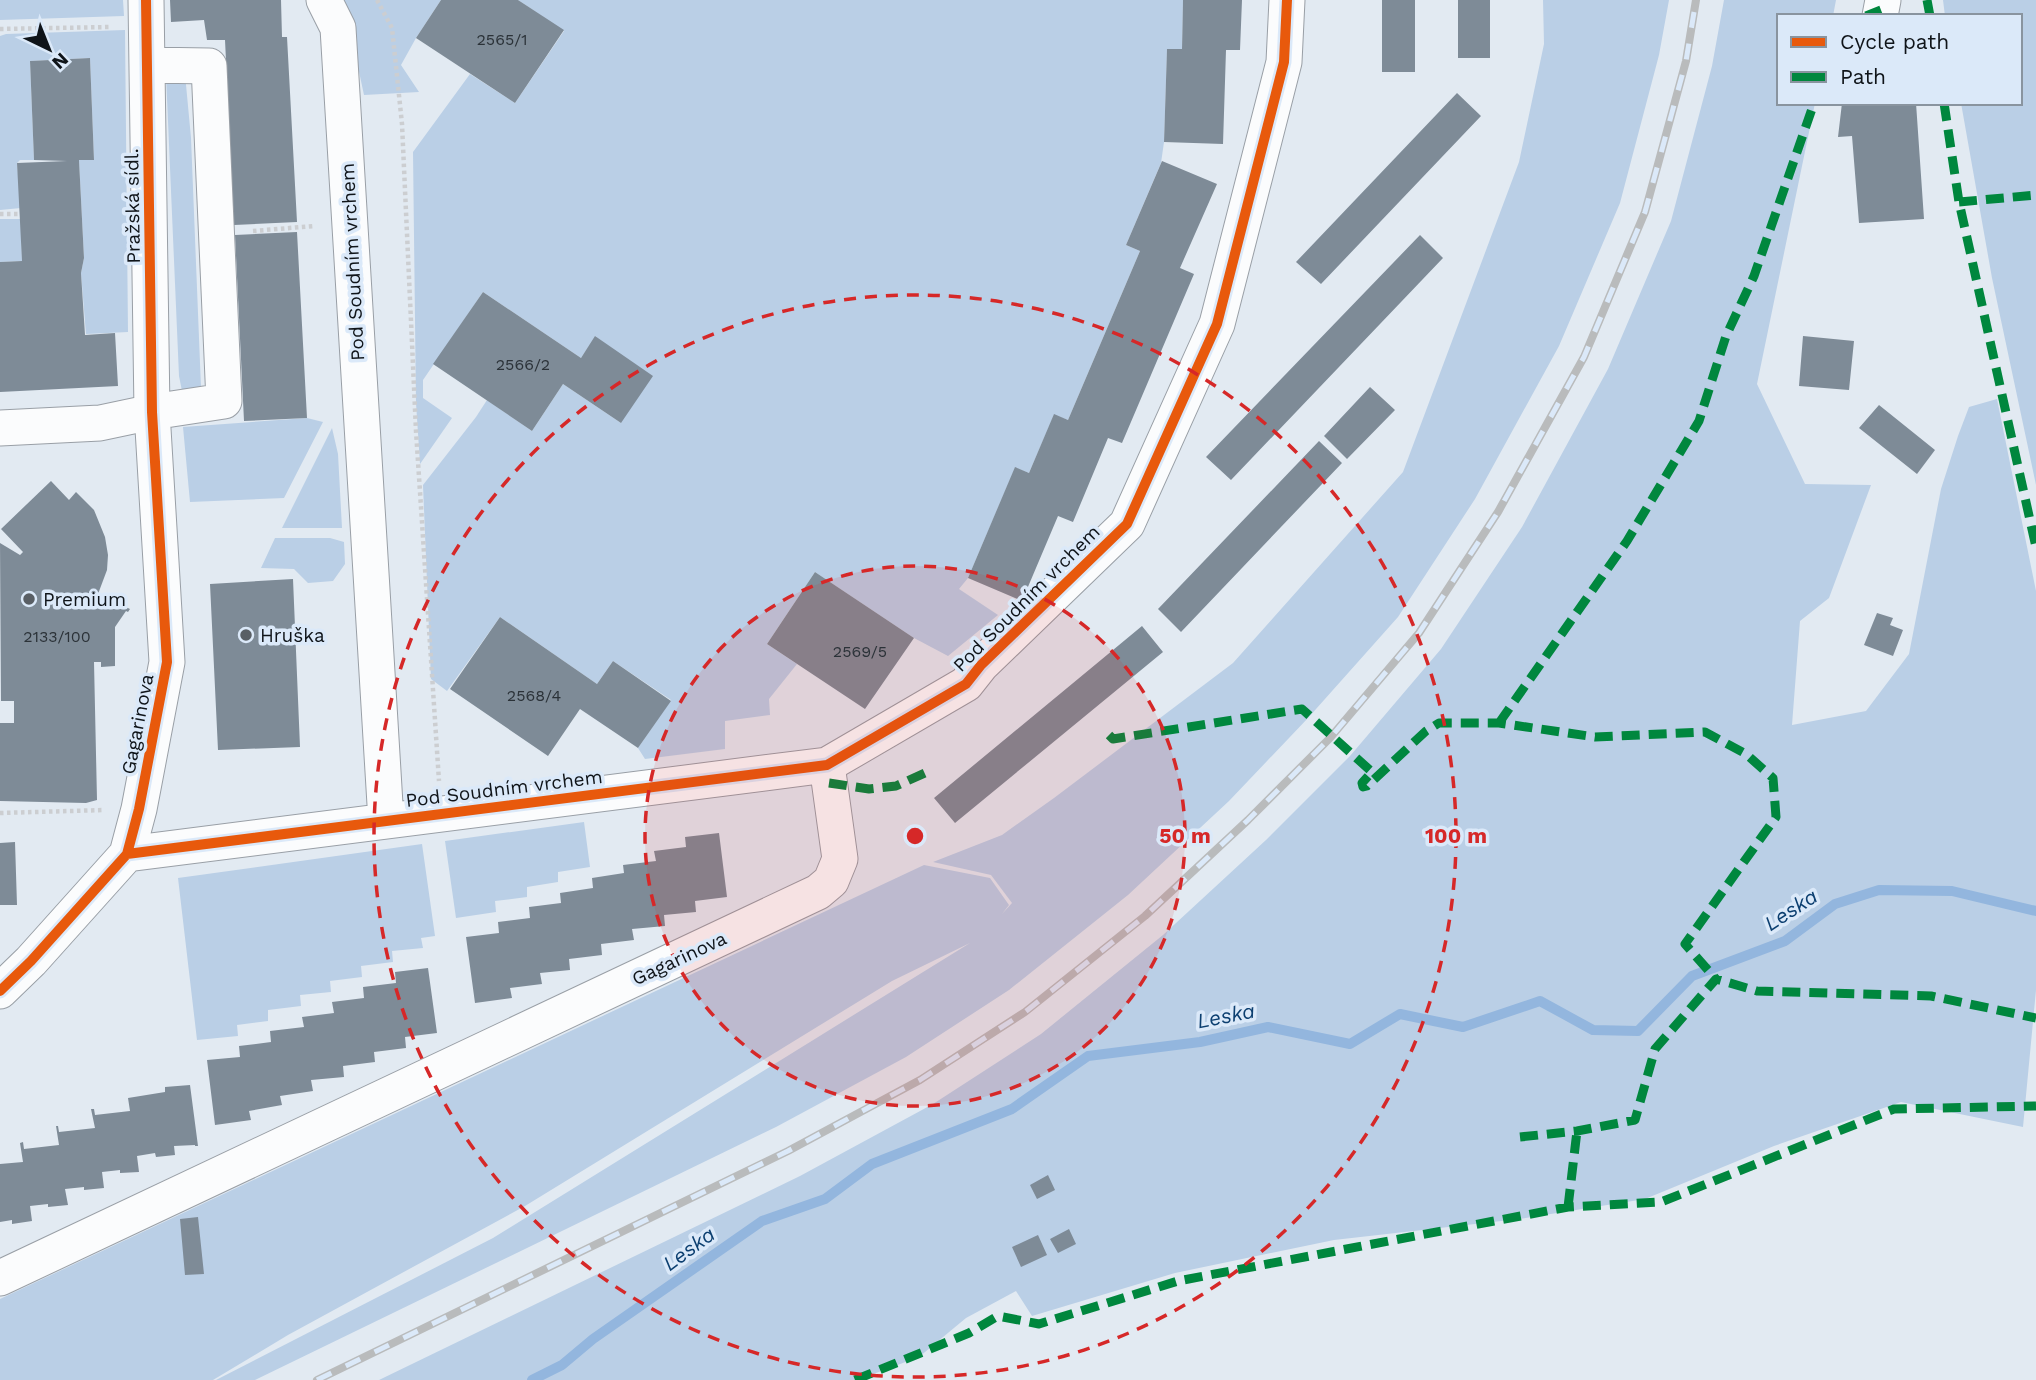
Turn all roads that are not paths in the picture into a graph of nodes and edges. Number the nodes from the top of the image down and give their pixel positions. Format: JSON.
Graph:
{"nodes":[{"id":1,"x":324,"y":0,"type":"edge"},
{"id":2,"x":1287,"y":0,"type":"edge"},
{"id":3,"x":146,"y":13,"type":"edge"},
{"id":4,"x":147,"y":65,"type":"junction"},
{"id":5,"x":152,"y":412,"type":"junction"},
{"id":6,"x":0,"y":428,"type":"edge"},
{"id":7,"x":827,"y":765,"type":"junction"},
{"id":8,"x":386,"y":821,"type":"junction"},
{"id":9,"x":127,"y":854,"type":"junction"},
{"id":10,"x":16,"y":957,"type":"edge"},
{"id":11,"x":0,"y":991,"type":"edge"},
{"id":12,"x":0,"y":1278,"type":"edge"}],
"edges":[{"from":1,"to":8,"type":"street","name":"Pod Soudním vrchem"},
{"from":2,"to":7,"type":"street","name":"Pod Soudním vrchem"},
{"from":3,"to":4,"type":"street","name":"Pražská sídl."},
{"from":4,"to":5,"type":"street","name":"Pražská sídl."},
{"from":4,"to":5,"type":"street"},
{"from":5,"to":6,"type":"street"},
{"from":5,"to":9,"type":"street","name":"Gagarinova"},
{"from":7,"to":8,"type":"street","name":"Pod Soudním vrchem"},
{"from":7,"to":12,"type":"street","name":"Gagarinova"},
{"from":8,"to":9,"type":"street","name":"Pod Soudním vrchem"},
{"from":9,"to":10,"type":"street","name":"Gagarinova"},
{"from":10,"to":11,"type":"street","name":"Gagarinova"}]}
